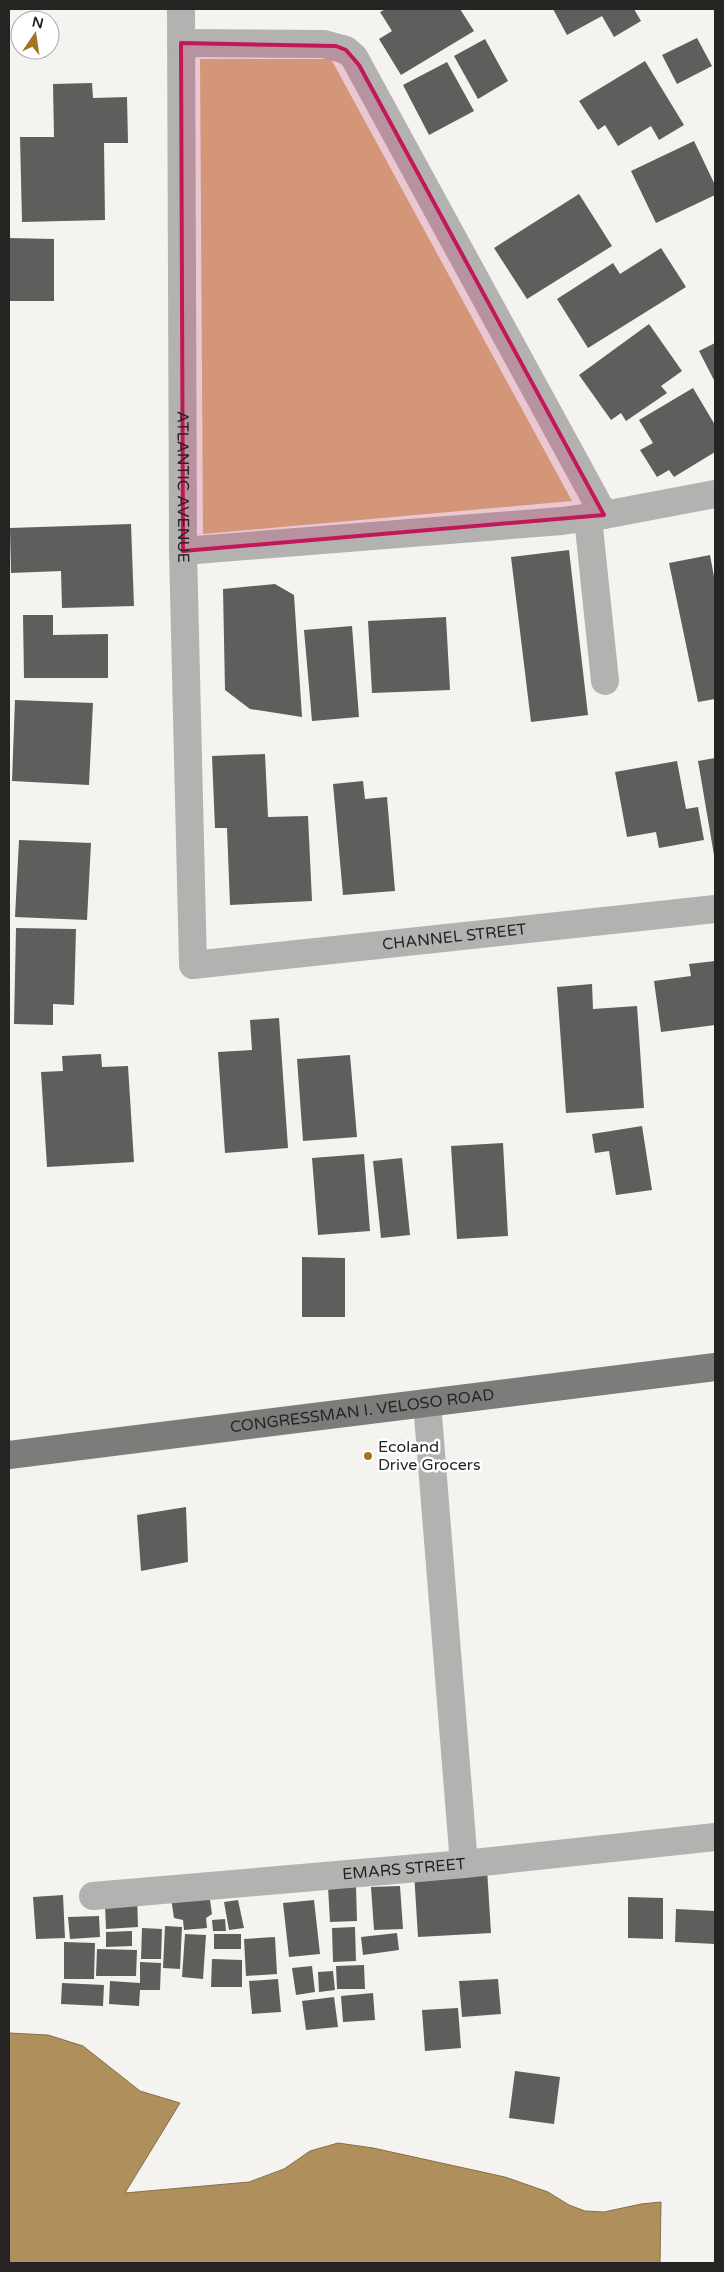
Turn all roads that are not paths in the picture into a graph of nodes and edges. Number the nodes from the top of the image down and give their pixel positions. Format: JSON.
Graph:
{"nodes":[{"id":1,"x":181,"y":9,"type":"edge"},
{"id":2,"x":181,"y":43,"type":"junction"},
{"id":3,"x":715,"y":494,"type":"edge"},
{"id":4,"x":596,"y":517,"type":"junction"},
{"id":5,"x":183,"y":551,"type":"junction"},
{"id":6,"x":605,"y":682,"type":"dead end"},
{"id":7,"x":715,"y":909,"type":"edge"},
{"id":8,"x":193,"y":965,"type":"joint"},
{"id":9,"x":715,"y":1367,"type":"edge"},
{"id":10,"x":427,"y":1402,"type":"junction"},
{"id":11,"x":9,"y":1455,"type":"edge"},
{"id":12,"x":715,"y":1837,"type":"edge"},
{"id":13,"x":464,"y":1864,"type":"junction"},
{"id":14,"x":93,"y":1896,"type":"dead end"}],
"edges":[{"from":1,"to":2,"type":"street","name":"ATLANTIC AVENUE"},
{"from":2,"to":4,"type":"street"},
{"from":2,"to":5,"type":"street","name":"ATLANTIC AVENUE"},
{"from":3,"to":4,"type":"street"},
{"from":4,"to":5,"type":"street"},
{"from":4,"to":6,"type":"street"},
{"from":5,"to":8,"type":"street","name":"ATLANTIC AVENUE"},
{"from":7,"to":8,"type":"street","name":"CHANNEL STREET"},
{"from":9,"to":10,"type":"main road","name":"CONGRESSMAN I. VELOSO ROAD"},
{"from":10,"to":11,"type":"main road","name":"CONGRESSMAN I. VELOSO ROAD"},
{"from":10,"to":13,"type":"street"},
{"from":12,"to":13,"type":"street","name":"EMARS STREET"},
{"from":13,"to":14,"type":"street","name":"EMARS STREET"}]}
